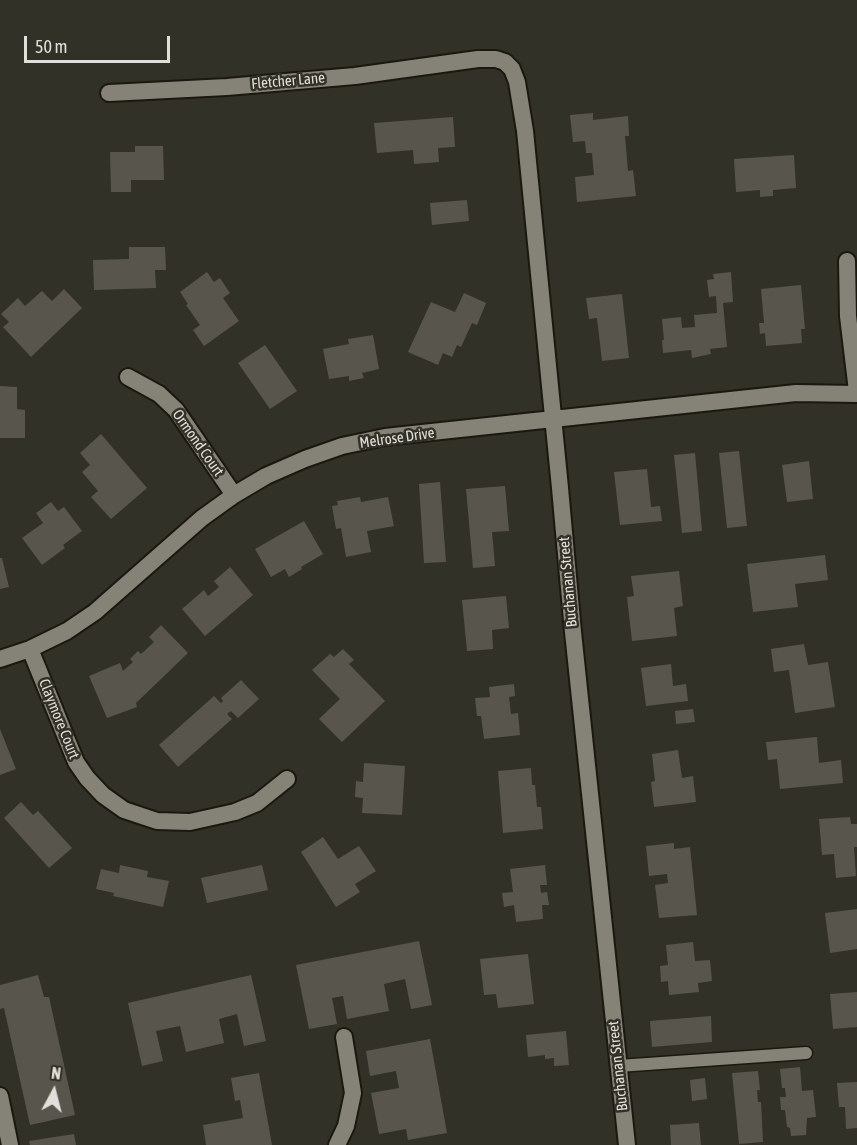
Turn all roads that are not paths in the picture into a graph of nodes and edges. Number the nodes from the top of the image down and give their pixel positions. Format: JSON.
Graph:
{"nodes":[{"id":1,"x":467,"y":60,"type":"joint"},
{"id":2,"x":109,"y":93,"type":"dead end"},
{"id":3,"x":847,"y":261,"type":"dead end"},
{"id":4,"x":128,"y":377,"type":"dead end"},
{"id":5,"x":857,"y":393,"type":"edge"},
{"id":6,"x":552,"y":420,"type":"junction"},
{"id":7,"x":234,"y":495,"type":"junction"},
{"id":8,"x":30,"y":649,"type":"junction"},
{"id":9,"x":0,"y":659,"type":"edge"},
{"id":10,"x":287,"y":779,"type":"dead end"},
{"id":11,"x":344,"y":1037,"type":"dead end"},
{"id":12,"x":806,"y":1053,"type":"dead end"},
{"id":13,"x":618,"y":1066,"type":"junction"},
{"id":14,"x":0,"y":1096,"type":"edge"},
{"id":15,"x":10,"y":1145,"type":"edge"},
{"id":16,"x":337,"y":1145,"type":"edge"},
{"id":17,"x":627,"y":1145,"type":"edge"}],
"edges":[{"from":1,"to":2,"type":"street","name":"Fletcher Lane"},
{"from":1,"to":6,"type":"street","name":"Buchanan Street"},
{"from":3,"to":5,"type":"street"},
{"from":4,"to":7,"type":"street","name":"Ormond Court"},
{"from":5,"to":6,"type":"street","name":"Melrose Drive"},
{"from":6,"to":7,"type":"street","name":"Melrose Drive"},
{"from":6,"to":13,"type":"street","name":"Buchanan Street"},
{"from":7,"to":8,"type":"street","name":"Melrose Drive"},
{"from":8,"to":9,"type":"street","name":"Melrose Drive"},
{"from":8,"to":10,"type":"street","name":"Claymore Court"},
{"from":11,"to":16,"type":"street"},
{"from":12,"to":13,"type":"lane"},
{"from":13,"to":17,"type":"street","name":"Buchanan Street"},
{"from":14,"to":15,"type":"street"}]}
